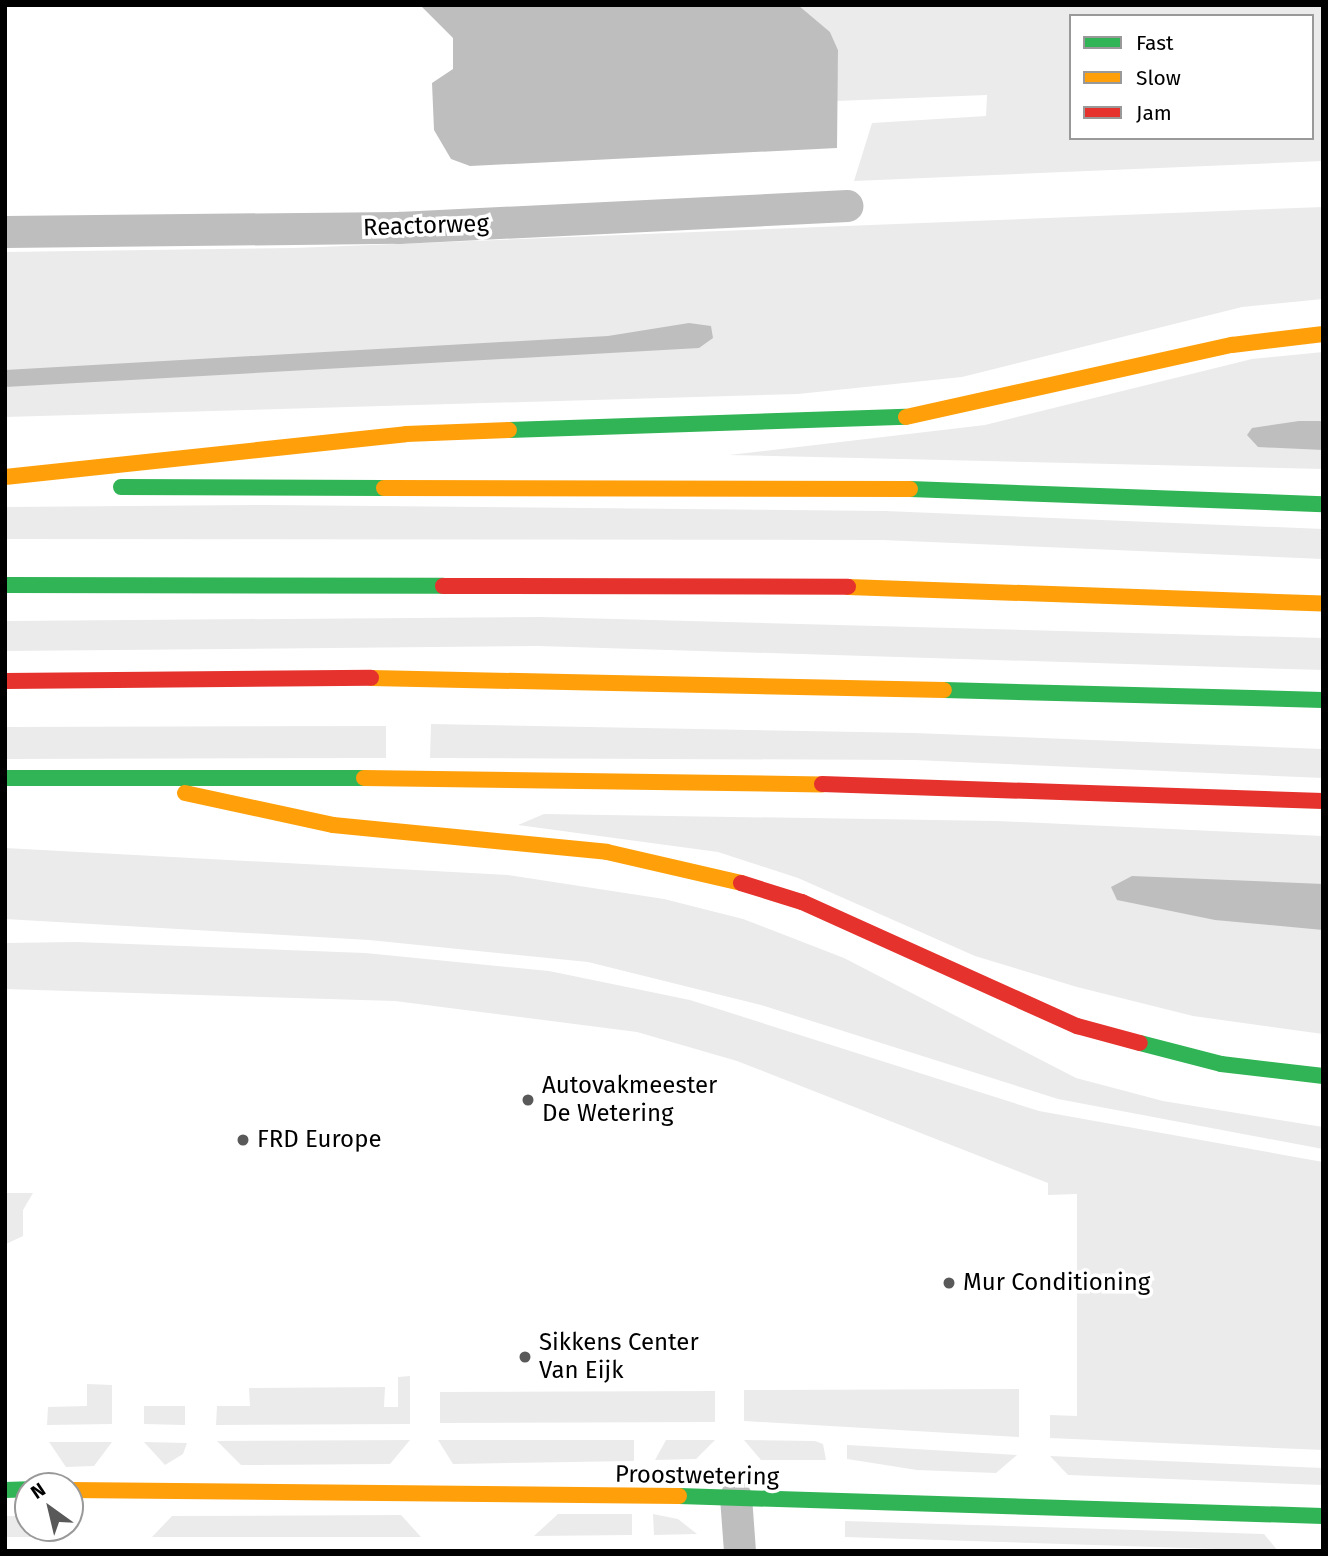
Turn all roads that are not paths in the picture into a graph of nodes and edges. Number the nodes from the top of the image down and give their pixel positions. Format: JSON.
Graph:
{"nodes":[{"id":1,"x":847,"y":206,"type":"dead end"},
{"id":2,"x":5,"y":232,"type":"edge"},
{"id":3,"x":1323,"y":334,"type":"edge"},
{"id":4,"x":5,"y":477,"type":"edge"},
{"id":5,"x":5,"y":489,"type":"edge"},
{"id":6,"x":1323,"y":504,"type":"edge"},
{"id":7,"x":5,"y":586,"type":"edge"},
{"id":8,"x":1323,"y":604,"type":"edge"},
{"id":9,"x":5,"y":681,"type":"edge"},
{"id":10,"x":1323,"y":700,"type":"edge"},
{"id":11,"x":111,"y":777,"type":"junction"},
{"id":12,"x":5,"y":778,"type":"edge"},
{"id":13,"x":1323,"y":801,"type":"edge"},
{"id":14,"x":1323,"y":1076,"type":"edge"},
{"id":15,"x":84,"y":1490,"type":"edge"},
{"id":16,"x":736,"y":1497,"type":"junction"},
{"id":17,"x":1323,"y":1516,"type":"edge"},
{"id":18,"x":740,"y":1551,"type":"edge"}],
"edges":[{"from":1,"to":2,"type":"street","name":"Reactorweg"},
{"from":3,"to":4,"type":"main road"},
{"from":5,"to":6,"type":"main road"},
{"from":7,"to":8,"type":"main road"},
{"from":9,"to":10,"type":"main road"},
{"from":11,"to":12,"type":"main road"},
{"from":11,"to":13,"type":"main road"},
{"from":11,"to":14,"type":"main road"},
{"from":15,"to":16,"type":"main road","name":"Proostwetering"},
{"from":16,"to":17,"type":"main road","name":"Proostwetering"},
{"from":16,"to":18,"type":"street"}]}
